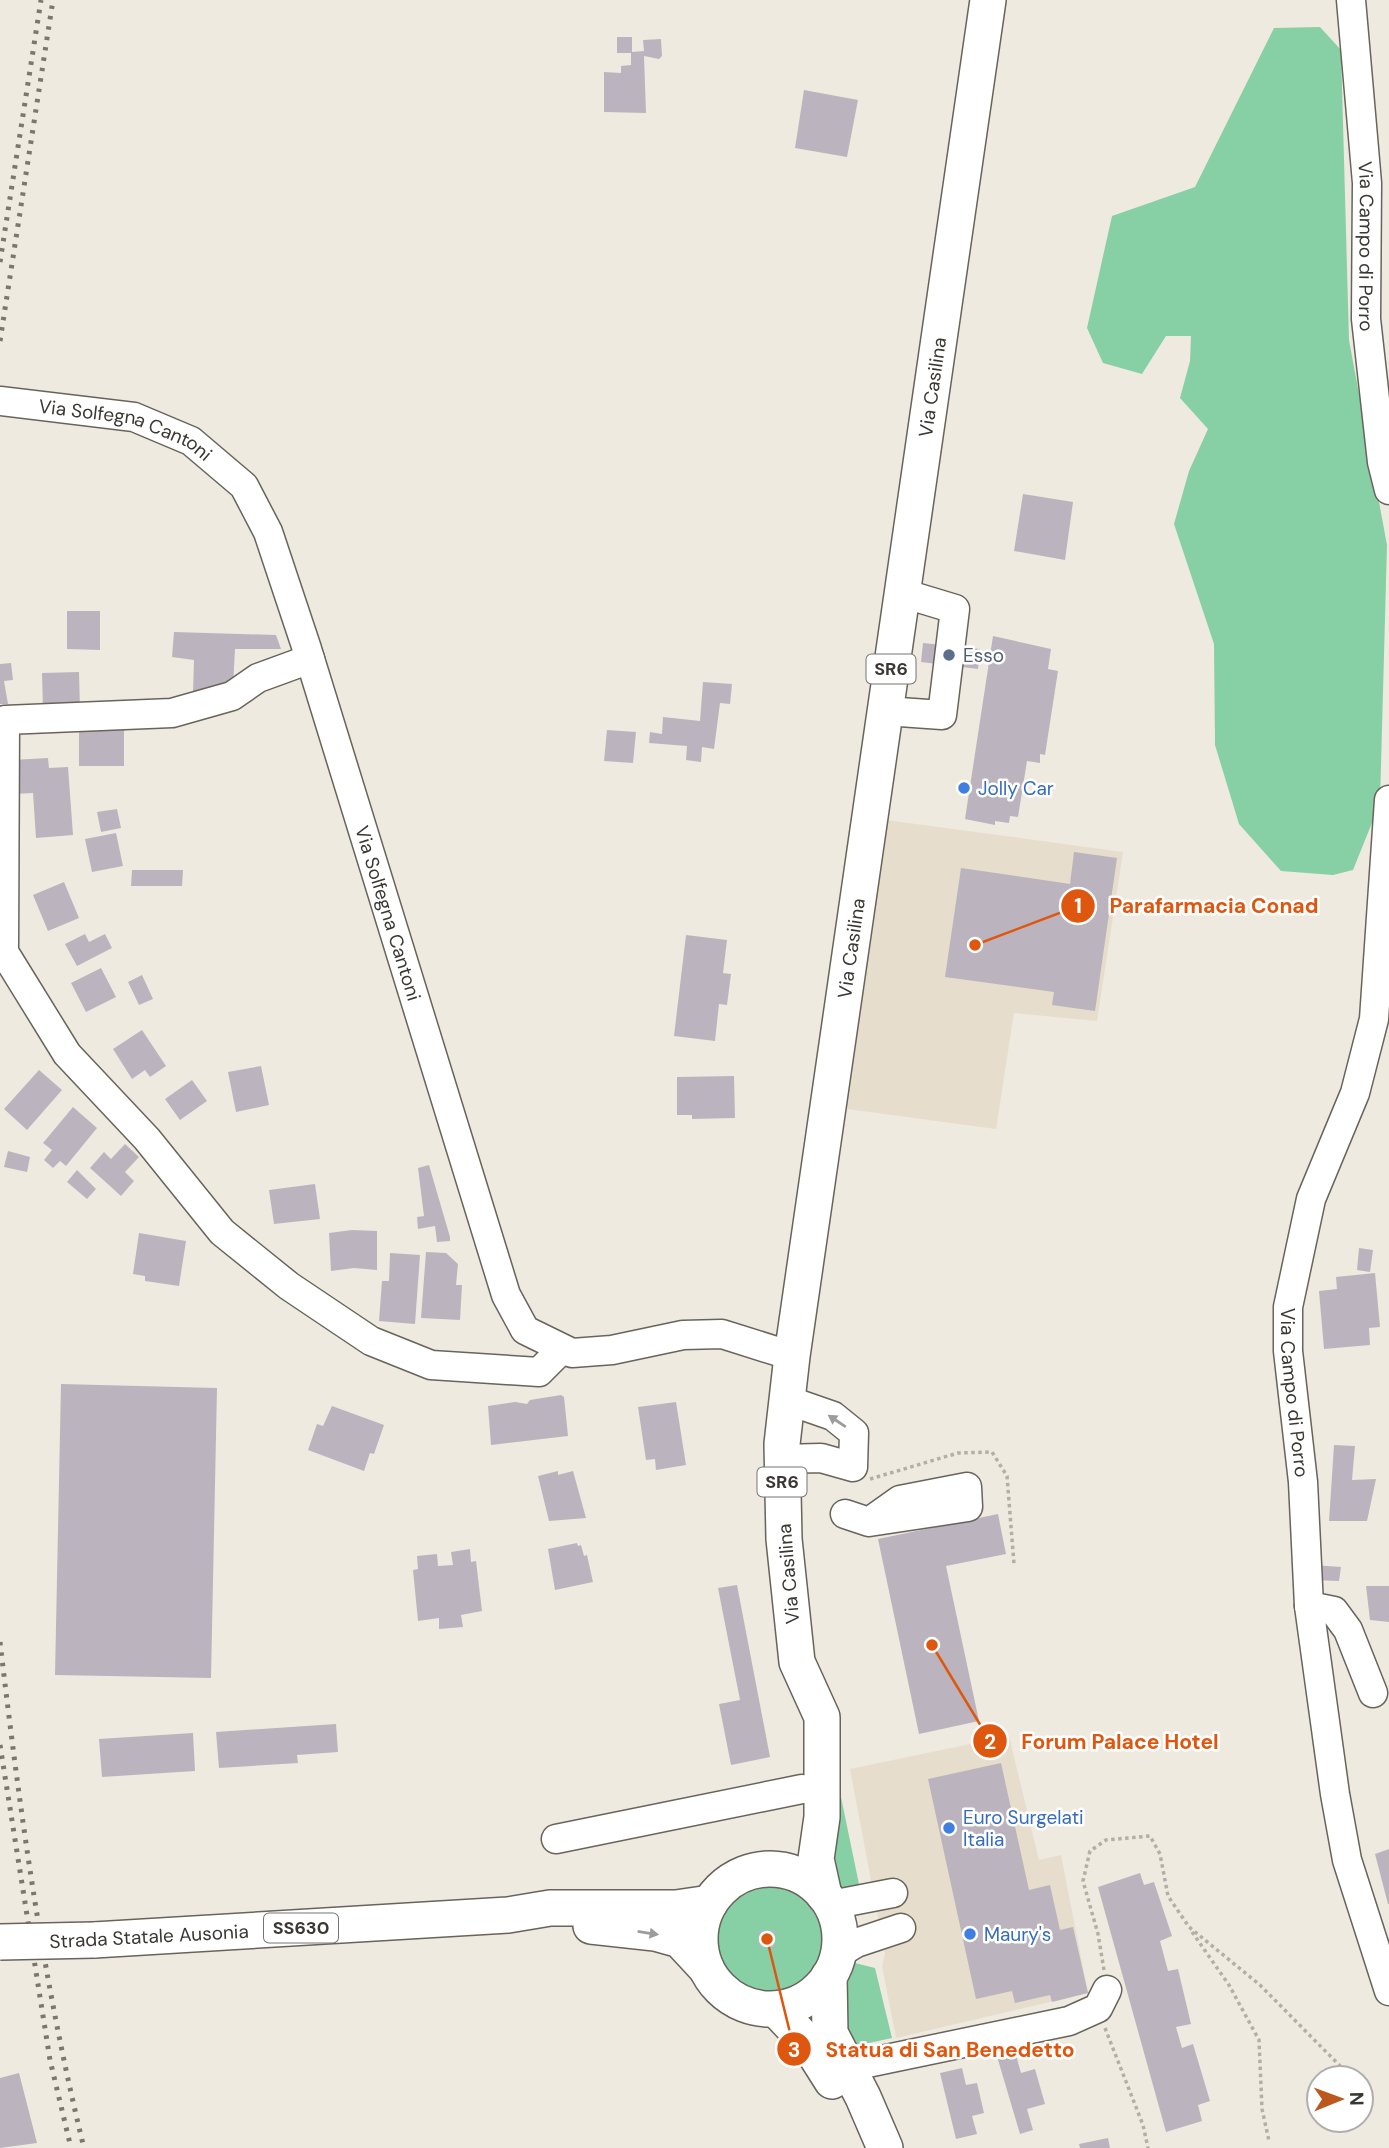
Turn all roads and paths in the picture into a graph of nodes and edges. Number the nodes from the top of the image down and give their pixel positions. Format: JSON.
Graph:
{"nodes":[{"id":1,"x":988,"y":0,"type":"edge"},
{"id":2,"x":1351,"y":0,"type":"edge"},
{"id":3,"x":1378,"y":185,"type":"edge"},
{"id":4,"x":0,"y":401,"type":"edge"},
{"id":5,"x":1389,"y":491,"type":"edge"},
{"id":6,"x":902,"y":593,"type":"junction"},
{"id":7,"x":310,"y":659,"type":"junction"},
{"id":8,"x":885,"y":711,"type":"junction"},
{"id":9,"x":1389,"y":800,"type":"edge"},
{"id":10,"x":562,"y":1349,"type":"junction"},
{"id":11,"x":792,"y":1356,"type":"junction"},
{"id":12,"x":787,"y":1400,"type":"junction"},
{"id":13,"x":782,"y":1459,"type":"junction"},
{"id":14,"x":1309,"y":1606,"type":"junction"},
{"id":15,"x":797,"y":1662,"type":"junction"},
{"id":16,"x":1373,"y":1693,"type":"dead end"},
{"id":17,"x":802,"y":1789,"type":"junction"},
{"id":18,"x":556,"y":1839,"type":"dead end"},
{"id":19,"x":771,"y":1869,"type":"junction"},
{"id":20,"x":893,"y":1893,"type":"dead end"},
{"id":21,"x":827,"y":1900,"type":"junction"},
{"id":22,"x":710,"y":1903,"type":"junction"},
{"id":23,"x":508,"y":1915,"type":"junction"},
{"id":24,"x":1189,"y":1927,"type":"junction"},
{"id":25,"x":901,"y":1928,"type":"dead end"},
{"id":26,"x":0,"y":1941,"type":"edge"},
{"id":27,"x":834,"y":1965,"type":"junction"},
{"id":28,"x":706,"y":1968,"type":"junction"},
{"id":29,"x":1389,"y":1991,"type":"edge"},
{"id":30,"x":1103,"y":1999,"type":"junction"},
{"id":31,"x":776,"y":2009,"type":"junction"},
{"id":32,"x":1338,"y":2064,"type":"edge"},
{"id":33,"x":848,"y":2067,"type":"junction"},
{"id":34,"x":1269,"y":2141,"type":"dead end"},
{"id":35,"x":867,"y":2148,"type":"edge"},
{"id":36,"x":885,"y":2148,"type":"edge"},
{"id":37,"x":1148,"y":2148,"type":"edge"}],
"edges":[{"from":1,"to":6,"type":"main road","name":"Via Casilina","number":"SR6"},
{"from":2,"to":3,"type":"street","name":"Via Campo di Porro"},
{"from":3,"to":5,"type":"street","name":"Via Campo di Porro"},
{"from":4,"to":7,"type":"street","name":"Via Solfegna Cantoni"},
{"from":6,"to":8,"type":"main road","name":"Via Casilina","number":"SR6"},
{"from":6,"to":8,"type":"street"},
{"from":7,"to":10,"type":"street","name":"Via Solfegna Cantoni"},
{"from":7,"to":10,"type":"street"},
{"from":8,"to":11,"type":"main road","name":"Via Casilina","number":"SR6"},
{"from":9,"to":14,"type":"street","name":"Via Campo di Porro"},
{"from":10,"to":11,"type":"street","name":"Via Solfegna Cantoni"},
{"from":11,"to":12,"type":"main road","name":"Via Casilina","number":"SR6"},
{"from":12,"to":13,"type":"main road","name":"Via Casilina","number":"SR6"},
{"from":13,"to":12,"type":"street","one_way":true},
{"from":13,"to":15,"type":"main road","name":"Via Casilina","number":"SR6"},
{"from":14,"to":16,"type":"street"},
{"from":14,"to":29,"type":"street","name":"Via Campo di Porro"},
{"from":15,"to":17,"type":"main road"},
{"from":15,"to":21,"type":"main road","name":"Via Casilina","number":"SR6"},
{"from":17,"to":18,"type":"street"},
{"from":17,"to":19,"type":"main road"},
{"from":19,"to":21,"type":"main road"},
{"from":19,"to":22,"type":"main road"},
{"from":20,"to":21,"type":"street"},
{"from":21,"to":27,"type":"main road"},
{"from":22,"to":23,"type":"main road","name":"Strada Statale Ausonia","number":"SS630"},
{"from":22,"to":28,"type":"main road"},
{"from":23,"to":26,"type":"main road","name":"Strada Statale Ausonia","number":"SS630","bridge":true},
{"from":23,"to":28,"type":"main road","name":"Strada Statale Ausonia","number":"SS630","one_way":true},
{"from":24,"to":30,"type":"path"},
{"from":24,"to":32,"type":"path"},
{"from":24,"to":34,"type":"path"},
{"from":25,"to":27,"type":"street"},
{"from":27,"to":31,"type":"main road"},
{"from":27,"to":33,"type":"main road"},
{"from":28,"to":31,"type":"main road"},
{"from":30,"to":33,"type":"street"},
{"from":30,"to":37,"type":"path"},
{"from":31,"to":35,"type":"main road"},
{"from":33,"to":36,"type":"main road"}]}
